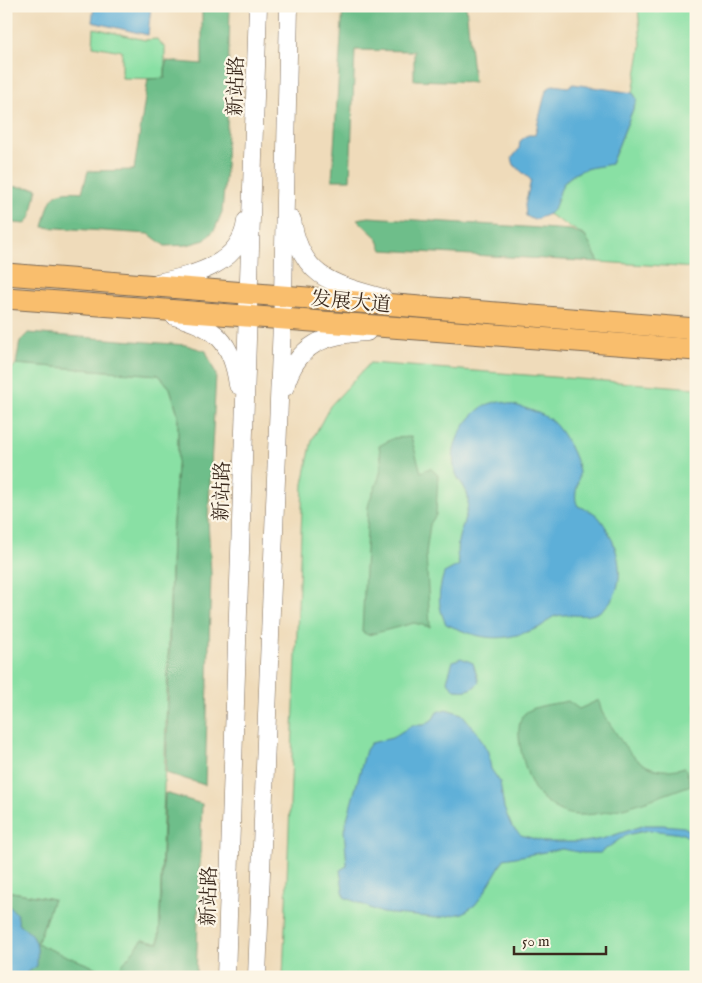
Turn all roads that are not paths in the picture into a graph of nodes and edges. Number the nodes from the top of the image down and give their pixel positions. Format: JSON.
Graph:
{"nodes":[{"id":1,"x":258,"y":6,"type":"edge"},
{"id":2,"x":289,"y":6,"type":"edge"},
{"id":3,"x":254,"y":149,"type":"junction"},
{"id":4,"x":286,"y":153,"type":"junction"},
{"id":5,"x":6,"y":274,"type":"edge"},
{"id":6,"x":147,"y":285,"type":"junction"},
{"id":7,"x":250,"y":293,"type":"junction"},
{"id":8,"x":283,"y":296,"type":"junction"},
{"id":9,"x":6,"y":298,"type":"edge"},
{"id":10,"x":428,"y":307,"type":"junction"},
{"id":11,"x":144,"y":308,"type":"junction"},
{"id":12,"x":248,"y":316,"type":"junction"},
{"id":13,"x":282,"y":319,"type":"junction"},
{"id":14,"x":426,"y":329,"type":"junction"},
{"id":15,"x":696,"y":329,"type":"edge"},
{"id":16,"x":696,"y":350,"type":"edge"},
{"id":17,"x":244,"y":434,"type":"junction"},
{"id":18,"x":278,"y":442,"type":"junction"},
{"id":19,"x":226,"y":977,"type":"edge"},
{"id":20,"x":257,"y":977,"type":"edge"}],
"edges":[{"from":1,"to":3,"type":"street","name":"新站路"},
{"from":2,"to":4,"type":"street"},
{"from":3,"to":6,"type":"street"},
{"from":3,"to":7,"type":"street","name":"新站路"},
{"from":4,"to":8,"type":"street"},
{"from":4,"to":10,"type":"street"},
{"from":5,"to":6,"type":"main road","name":"发展大道"},
{"from":6,"to":7,"type":"main road","name":"发展大道"},
{"from":7,"to":8,"type":"main road","name":"发展大道"},
{"from":7,"to":12,"type":"street","name":"新站路"},
{"from":8,"to":10,"type":"main road","name":"发展大道"},
{"from":8,"to":13,"type":"street"},
{"from":9,"to":11,"type":"main road","name":"发展大道"},
{"from":10,"to":15,"type":"main road","name":"发展大道"},
{"from":11,"to":12,"type":"main road","name":"发展大道"},
{"from":11,"to":17,"type":"street"},
{"from":12,"to":13,"type":"main road","name":"发展大道"},
{"from":12,"to":17,"type":"street","name":"新站路"},
{"from":13,"to":14,"type":"main road","name":"发展大道"},
{"from":13,"to":18,"type":"street"},
{"from":14,"to":16,"type":"main road","name":"发展大道"},
{"from":14,"to":18,"type":"street"},
{"from":17,"to":19,"type":"street","name":"新站路"},
{"from":18,"to":20,"type":"street"}]}
